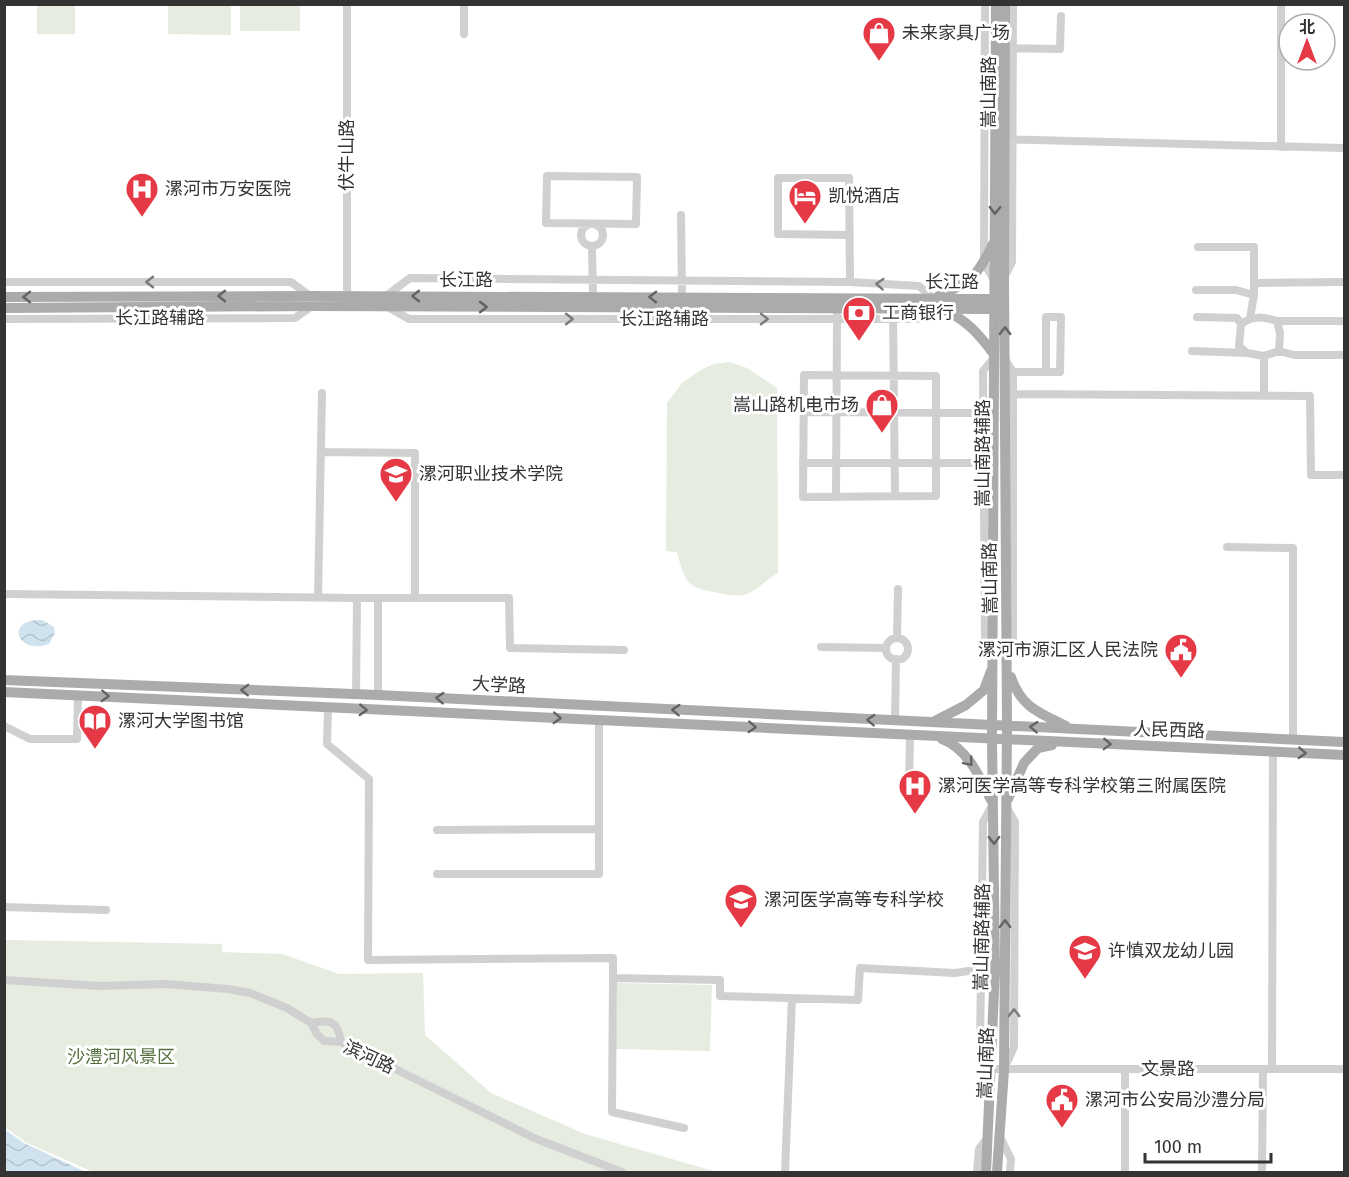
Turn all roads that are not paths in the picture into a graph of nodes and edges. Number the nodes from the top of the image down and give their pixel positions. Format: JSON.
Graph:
{"nodes":[{"id":1,"x":347,"y":4,"type":"edge"},
{"id":2,"x":464,"y":4,"type":"edge"},
{"id":3,"x":985,"y":4,"type":"edge"},
{"id":4,"x":996,"y":4,"type":"edge"},
{"id":5,"x":1005,"y":4,"type":"edge"},
{"id":6,"x":1013,"y":4,"type":"edge"},
{"id":7,"x":1281,"y":4,"type":"edge"},
{"id":8,"x":1061,"y":16,"type":"dead end"},
{"id":9,"x":464,"y":34,"type":"dead end"},
{"id":10,"x":1005,"y":48,"type":"junction"},
{"id":11,"x":1005,"y":139,"type":"junction"},
{"id":12,"x":1281,"y":147,"type":"junction"},
{"id":13,"x":1344,"y":148,"type":"edge"},
{"id":14,"x":995,"y":166,"type":"junction"},
{"id":15,"x":984,"y":177,"type":"junction"},
{"id":16,"x":681,"y":215,"type":"dead end"},
{"id":17,"x":591,"y":224,"type":"junction"},
{"id":18,"x":850,"y":235,"type":"junction"},
{"id":19,"x":994,"y":241,"type":"junction"},
{"id":20,"x":592,"y":247,"type":"junction"},
{"id":21,"x":1198,"y":247,"type":"dead end"},
{"id":22,"x":984,"y":263,"type":"junction"},
{"id":23,"x":592,"y":280,"type":"junction"},
{"id":24,"x":999,"y":280,"type":"junction"},
{"id":25,"x":683,"y":281,"type":"junction"},
{"id":26,"x":4,"y":282,"type":"edge"},
{"id":27,"x":837,"y":282,"type":"junction"},
{"id":28,"x":850,"y":282,"type":"junction"},
{"id":29,"x":1344,"y":282,"type":"edge"},
{"id":30,"x":1254,"y":283,"type":"junction"},
{"id":31,"x":1196,"y":290,"type":"dead end"},
{"id":32,"x":1254,"y":295,"type":"junction"},
{"id":33,"x":4,"y":297,"type":"edge"},
{"id":34,"x":593,"y":297,"type":"junction"},
{"id":35,"x":682,"y":298,"type":"junction"},
{"id":36,"x":934,"y":299,"type":"junction"},
{"id":37,"x":311,"y":301,"type":"junction"},
{"id":38,"x":387,"y":301,"type":"junction"},
{"id":39,"x":347,"y":302,"type":"junction"},
{"id":40,"x":993,"y":304,"type":"junction"},
{"id":41,"x":1005,"y":304,"type":"junction"},
{"id":42,"x":4,"y":308,"type":"edge"},
{"id":43,"x":837,"y":309,"type":"junction"},
{"id":44,"x":942,"y":309,"type":"junction"},
{"id":45,"x":893,"y":314,"type":"junction"},
{"id":46,"x":1197,"y":317,"type":"dead end"},
{"id":47,"x":1250,"y":318,"type":"junction"},
{"id":48,"x":4,"y":319,"type":"edge"},
{"id":49,"x":1277,"y":321,"type":"junction"},
{"id":50,"x":1344,"y":321,"type":"edge"},
{"id":51,"x":1241,"y":324,"type":"junction"},
{"id":52,"x":1192,"y":351,"type":"dead end"},
{"id":53,"x":1279,"y":351,"type":"junction"},
{"id":54,"x":1247,"y":353,"type":"junction"},
{"id":55,"x":1344,"y":355,"type":"edge"},
{"id":56,"x":993,"y":356,"type":"junction"},
{"id":57,"x":1264,"y":356,"type":"junction"},
{"id":58,"x":1009,"y":372,"type":"junction"},
{"id":59,"x":1046,"y":372,"type":"junction"},
{"id":60,"x":837,"y":375,"type":"junction"},
{"id":61,"x":894,"y":375,"type":"junction"},
{"id":62,"x":322,"y":393,"type":"dead end"},
{"id":63,"x":1013,"y":394,"type":"junction"},
{"id":64,"x":1264,"y":396,"type":"junction"},
{"id":65,"x":804,"y":412,"type":"junction"},
{"id":66,"x":837,"y":412,"type":"junction"},
{"id":67,"x":894,"y":413,"type":"junction"},
{"id":68,"x":936,"y":413,"type":"junction"},
{"id":69,"x":983,"y":414,"type":"junction"},
{"id":70,"x":321,"y":452,"type":"junction"},
{"id":71,"x":803,"y":463,"type":"junction"},
{"id":72,"x":836,"y":463,"type":"junction"},
{"id":73,"x":894,"y":463,"type":"junction"},
{"id":74,"x":936,"y":463,"type":"junction"},
{"id":75,"x":989,"y":463,"type":"junction"},
{"id":76,"x":1344,"y":475,"type":"edge"},
{"id":77,"x":895,"y":496,"type":"junction"},
{"id":78,"x":836,"y":497,"type":"junction"},
{"id":79,"x":1227,"y":547,"type":"dead end"},
{"id":80,"x":897,"y":589,"type":"dead end"},
{"id":81,"x":4,"y":594,"type":"edge"},
{"id":82,"x":318,"y":598,"type":"junction"},
{"id":83,"x":357,"y":598,"type":"junction"},
{"id":84,"x":378,"y":598,"type":"junction"},
{"id":85,"x":415,"y":598,"type":"junction"},
{"id":86,"x":897,"y":638,"type":"junction"},
{"id":87,"x":821,"y":647,"type":"dead end"},
{"id":88,"x":886,"y":648,"type":"junction"},
{"id":89,"x":624,"y":650,"type":"dead end"},
{"id":90,"x":896,"y":659,"type":"junction"},
{"id":91,"x":994,"y":661,"type":"junction"},
{"id":92,"x":1007,"y":662,"type":"junction"},
{"id":93,"x":4,"y":680,"type":"edge"},
{"id":94,"x":4,"y":692,"type":"edge"},
{"id":95,"x":356,"y":694,"type":"junction"},
{"id":96,"x":78,"y":695,"type":"junction"},
{"id":97,"x":378,"y":695,"type":"junction"},
{"id":98,"x":328,"y":708,"type":"junction"},
{"id":99,"x":783,"y":715,"type":"junction"},
{"id":100,"x":599,"y":720,"type":"junction"},
{"id":101,"x":895,"y":721,"type":"junction"},
{"id":102,"x":932,"y":723,"type":"junction"},
{"id":103,"x":993,"y":725,"type":"junction"},
{"id":104,"x":1007,"y":725,"type":"junction"},
{"id":105,"x":4,"y":726,"type":"edge"},
{"id":106,"x":783,"y":729,"type":"junction"},
{"id":107,"x":1072,"y":729,"type":"junction"},
{"id":108,"x":910,"y":735,"type":"junction"},
{"id":109,"x":930,"y":735,"type":"junction"},
{"id":110,"x":992,"y":739,"type":"junction"},
{"id":111,"x":1007,"y":739,"type":"junction"},
{"id":112,"x":1293,"y":739,"type":"junction"},
{"id":113,"x":1068,"y":742,"type":"junction"},
{"id":114,"x":1344,"y":742,"type":"edge"},
{"id":115,"x":1273,"y":751,"type":"junction"},
{"id":116,"x":1344,"y":755,"type":"edge"},
{"id":117,"x":909,"y":788,"type":"dead end"},
{"id":118,"x":993,"y":804,"type":"junction"},
{"id":119,"x":1005,"y":805,"type":"junction"},
{"id":120,"x":598,"y":829,"type":"junction"},
{"id":121,"x":437,"y":830,"type":"dead end"},
{"id":122,"x":437,"y":874,"type":"dead end"},
{"id":123,"x":4,"y":907,"type":"edge"},
{"id":124,"x":106,"y":910,"type":"dead end"},
{"id":125,"x":982,"y":969,"type":"junction"},
{"id":126,"x":613,"y":978,"type":"junction"},
{"id":127,"x":4,"y":980,"type":"edge"},
{"id":128,"x":792,"y":998,"type":"junction"},
{"id":129,"x":311,"y":1023,"type":"junction"},
{"id":130,"x":341,"y":1042,"type":"junction"},
{"id":131,"x":998,"y":1069,"type":"junction"},
{"id":132,"x":1125,"y":1069,"type":"junction"},
{"id":133,"x":1267,"y":1069,"type":"junction"},
{"id":134,"x":1344,"y":1069,"type":"edge"},
{"id":135,"x":684,"y":1128,"type":"dead end"},
{"id":136,"x":994,"y":1136,"type":"junction"},
{"id":137,"x":993,"y":1150,"type":"junction"},
{"id":138,"x":622,"y":1173,"type":"edge"},
{"id":139,"x":785,"y":1173,"type":"edge"},
{"id":140,"x":977,"y":1173,"type":"edge"},
{"id":141,"x":986,"y":1173,"type":"edge"},
{"id":142,"x":997,"y":1173,"type":"edge"},
{"id":143,"x":1010,"y":1173,"type":"edge"},
{"id":144,"x":1125,"y":1173,"type":"edge"},
{"id":145,"x":1262,"y":1173,"type":"edge"}],
"edges":[{"from":1,"to":39,"type":"street","name":"伏牛山路"},
{"from":2,"to":9,"type":"street"},
{"from":3,"to":15,"type":"street"},
{"from":4,"to":10,"type":"main road","name":"嵩山南路"},
{"from":5,"to":10,"type":"main road","name":"嵩山南路"},
{"from":6,"to":10,"type":"street"},
{"from":7,"to":12,"type":"street"},
{"from":8,"to":10,"type":"street"},
{"from":10,"to":11,"type":"main road","name":"嵩山南路"},
{"from":10,"to":11,"type":"street"},
{"from":11,"to":12,"type":"street"},
{"from":11,"to":14,"type":"main road","name":"嵩山南路"},
{"from":11,"to":24,"type":"main road","name":"嵩山南路"},
{"from":12,"to":13,"type":"street"},
{"from":14,"to":15,"type":"street"},
{"from":14,"to":19,"type":"main road","name":"嵩山南路","one_way":true},
{"from":15,"to":22,"type":"street"},
{"from":16,"to":25,"type":"street"},
{"from":17,"to":17,"type":"street"},
{"from":17,"to":20,"type":"street"},
{"from":17,"to":20,"type":"street"},
{"from":18,"to":18,"type":"street"},
{"from":18,"to":28,"type":"street"},
{"from":19,"to":22,"type":"main road"},
{"from":19,"to":24,"type":"main road","name":"嵩山南路"},
{"from":20,"to":23,"type":"street"},
{"from":21,"to":30,"type":"street"},
{"from":22,"to":24,"type":"street"},
{"from":22,"to":36,"type":"main road"},
{"from":23,"to":25,"type":"street"},
{"from":23,"to":34,"type":"street"},
{"from":23,"to":38,"type":"street"},
{"from":24,"to":40,"type":"main road","name":"嵩山南路"},
{"from":24,"to":41,"type":"main road","name":"嵩山南路"},
{"from":25,"to":27,"type":"street"},
{"from":25,"to":35,"type":"street"},
{"from":37,"to":26,"type":"street","name":"长江路辅路","one_way":true},
{"from":27,"to":28,"type":"street"},
{"from":27,"to":43,"type":"street"},
{"from":36,"to":28,"type":"street","one_way":true},
{"from":29,"to":30,"type":"street"},
{"from":30,"to":32,"type":"street"},
{"from":31,"to":32,"type":"street"},
{"from":32,"to":47,"type":"street"},
{"from":37,"to":33,"type":"main road","name":"长江路","one_way":true},
{"from":35,"to":34,"type":"main road","name":"长江路","one_way":true},
{"from":34,"to":38,"type":"main road","name":"长江路","one_way":true},
{"from":35,"to":43,"type":"main road","name":"长江路"},
{"from":36,"to":40,"type":"main road","name":"长江路"},
{"from":36,"to":43,"type":"main road","name":"长江路"},
{"from":37,"to":39,"type":"main road","name":"长江路"},
{"from":37,"to":42,"type":"main road","name":"长江路"},
{"from":37,"to":48,"type":"street","name":"长江路辅路"},
{"from":38,"to":39,"type":"main road","name":"长江路"},
{"from":38,"to":43,"type":"main road","name":"长江路","one_way":true},
{"from":40,"to":41,"type":"main road","name":"长江路"},
{"from":40,"to":44,"type":"main road","name":"长江路"},
{"from":40,"to":56,"type":"main road","name":"嵩山南路"},
{"from":58,"to":41,"type":"main road","name":"嵩山南路","one_way":true},
{"from":43,"to":45,"type":"main road","name":"长江路"},
{"from":43,"to":60,"type":"street"},
{"from":44,"to":45,"type":"main road","name":"长江路"},
{"from":44,"to":56,"type":"main road"},
{"from":45,"to":61,"type":"street"},
{"from":46,"to":51,"type":"street"},
{"from":47,"to":49,"type":"street"},
{"from":47,"to":51,"type":"street"},
{"from":49,"to":50,"type":"street"},
{"from":49,"to":53,"type":"street"},
{"from":51,"to":54,"type":"street"},
{"from":52,"to":54,"type":"street"},
{"from":53,"to":55,"type":"street"},
{"from":53,"to":57,"type":"street"},
{"from":54,"to":57,"type":"street"},
{"from":56,"to":69,"type":"street","name":"嵩山南路辅路"},
{"from":56,"to":75,"type":"main road","name":"嵩山南路"},
{"from":57,"to":64,"type":"street"},
{"from":58,"to":59,"type":"street"},
{"from":58,"to":63,"type":"street","name":"嵩山南路辅路"},
{"from":58,"to":92,"type":"main road","name":"嵩山南路"},
{"from":59,"to":59,"type":"street"},
{"from":60,"to":61,"type":"street"},
{"from":60,"to":65,"type":"street"},
{"from":60,"to":66,"type":"street"},
{"from":61,"to":67,"type":"street"},
{"from":61,"to":68,"type":"street"},
{"from":62,"to":70,"type":"street"},
{"from":63,"to":64,"type":"street"},
{"from":63,"to":92,"type":"street","name":"嵩山南路辅路"},
{"from":64,"to":76,"type":"street"},
{"from":65,"to":66,"type":"street"},
{"from":65,"to":71,"type":"street"},
{"from":66,"to":67,"type":"street"},
{"from":66,"to":72,"type":"street"},
{"from":67,"to":68,"type":"street"},
{"from":67,"to":73,"type":"street"},
{"from":68,"to":69,"type":"street"},
{"from":68,"to":74,"type":"street"},
{"from":69,"to":75,"type":"street","name":"嵩山南路辅路"},
{"from":70,"to":82,"type":"street"},
{"from":70,"to":85,"type":"street"},
{"from":71,"to":72,"type":"street"},
{"from":71,"to":78,"type":"street"},
{"from":72,"to":73,"type":"street"},
{"from":72,"to":78,"type":"street"},
{"from":73,"to":74,"type":"street"},
{"from":73,"to":77,"type":"street"},
{"from":74,"to":75,"type":"street"},
{"from":74,"to":77,"type":"street"},
{"from":75,"to":91,"type":"main road","name":"嵩山南路"},
{"from":77,"to":78,"type":"street"},
{"from":79,"to":112,"type":"street"},
{"from":80,"to":86,"type":"street"},
{"from":81,"to":82,"type":"street"},
{"from":82,"to":83,"type":"street"},
{"from":83,"to":84,"type":"street"},
{"from":83,"to":95,"type":"street"},
{"from":84,"to":85,"type":"street"},
{"from":84,"to":97,"type":"street"},
{"from":85,"to":89,"type":"street"},
{"from":86,"to":88,"type":"street"},
{"from":86,"to":90,"type":"street"},
{"from":87,"to":88,"type":"street"},
{"from":88,"to":90,"type":"street"},
{"from":90,"to":101,"type":"street"},
{"from":91,"to":102,"type":"main road"},
{"from":91,"to":103,"type":"main road","name":"嵩山南路"},
{"from":92,"to":104,"type":"main road","name":"嵩山南路"},
{"from":92,"to":107,"type":"main road"},
{"from":95,"to":93,"type":"main road","name":"大学路","one_way":true},
{"from":94,"to":96,"type":"main road","name":"大学路"},
{"from":95,"to":97,"type":"main road","name":"大学路"},
{"from":96,"to":98,"type":"main road","name":"大学路","one_way":true},
{"from":96,"to":105,"type":"street"},
{"from":99,"to":97,"type":"main road","name":"大学路","one_way":true},
{"from":98,"to":100,"type":"main road","name":"大学路","one_way":true},
{"from":98,"to":126,"type":"street"},
{"from":101,"to":99,"type":"main road","name":"大学路","one_way":true},
{"from":99,"to":106,"type":"main road"},
{"from":100,"to":106,"type":"main road","name":"大学路","one_way":true},
{"from":100,"to":120,"type":"street"},
{"from":101,"to":102,"type":"main road","name":"大学路"},
{"from":102,"to":103,"type":"main road","name":"大学路"},
{"from":103,"to":104,"type":"main road","name":"人民西路"},
{"from":103,"to":110,"type":"main road","name":"嵩山南路"},
{"from":107,"to":104,"type":"main road","name":"人民西路","one_way":true},
{"from":104,"to":111,"type":"main road","name":"嵩山南路"},
{"from":106,"to":108,"type":"main road","name":"大学路"},
{"from":107,"to":112,"type":"main road","name":"人民西路"},
{"from":108,"to":109,"type":"main road","name":"大学路"},
{"from":108,"to":117,"type":"street"},
{"from":109,"to":110,"type":"main road","name":"大学路"},
{"from":109,"to":118,"type":"main road","one_way":true},
{"from":110,"to":111,"type":"main road","name":"人民西路"},
{"from":110,"to":118,"type":"main road","name":"嵩山南路"},
{"from":111,"to":113,"type":"main road","name":"人民西路"},
{"from":111,"to":119,"type":"main road","name":"嵩山南路"},
{"from":112,"to":114,"type":"main road","name":"人民西路"},
{"from":113,"to":115,"type":"main road","name":"人民西路","one_way":true},
{"from":113,"to":119,"type":"main road"},
{"from":115,"to":116,"type":"main road","name":"人民西路","one_way":true},
{"from":115,"to":133,"type":"street"},
{"from":118,"to":125,"type":"street","name":"嵩山南路辅路"},
{"from":118,"to":131,"type":"main road","name":"嵩山南路","one_way":true},
{"from":131,"to":119,"type":"main road","name":"嵩山南路","one_way":true},
{"from":120,"to":121,"type":"street"},
{"from":120,"to":122,"type":"street"},
{"from":123,"to":124,"type":"street"},
{"from":125,"to":128,"type":"street"},
{"from":125,"to":131,"type":"street","name":"嵩山南路辅路"},
{"from":126,"to":128,"type":"street"},
{"from":126,"to":135,"type":"street"},
{"from":127,"to":129,"type":"street","name":"滨河路"},
{"from":128,"to":139,"type":"street"},
{"from":129,"to":130,"type":"street","name":"滨河路"},
{"from":129,"to":130,"type":"street"},
{"from":130,"to":138,"type":"street","name":"滨河路"},
{"from":131,"to":132,"type":"street","name":"文景路"},
{"from":131,"to":136,"type":"main road","name":"嵩山南路"},
{"from":132,"to":133,"type":"street","name":"文景路"},
{"from":132,"to":144,"type":"street"},
{"from":133,"to":134,"type":"street","name":"文景路"},
{"from":133,"to":145,"type":"street"},
{"from":136,"to":137,"type":"main road","name":"嵩山南路"},
{"from":136,"to":140,"type":"street"},
{"from":136,"to":143,"type":"street"},
{"from":137,"to":141,"type":"main road"},
{"from":137,"to":142,"type":"main road"}]}
